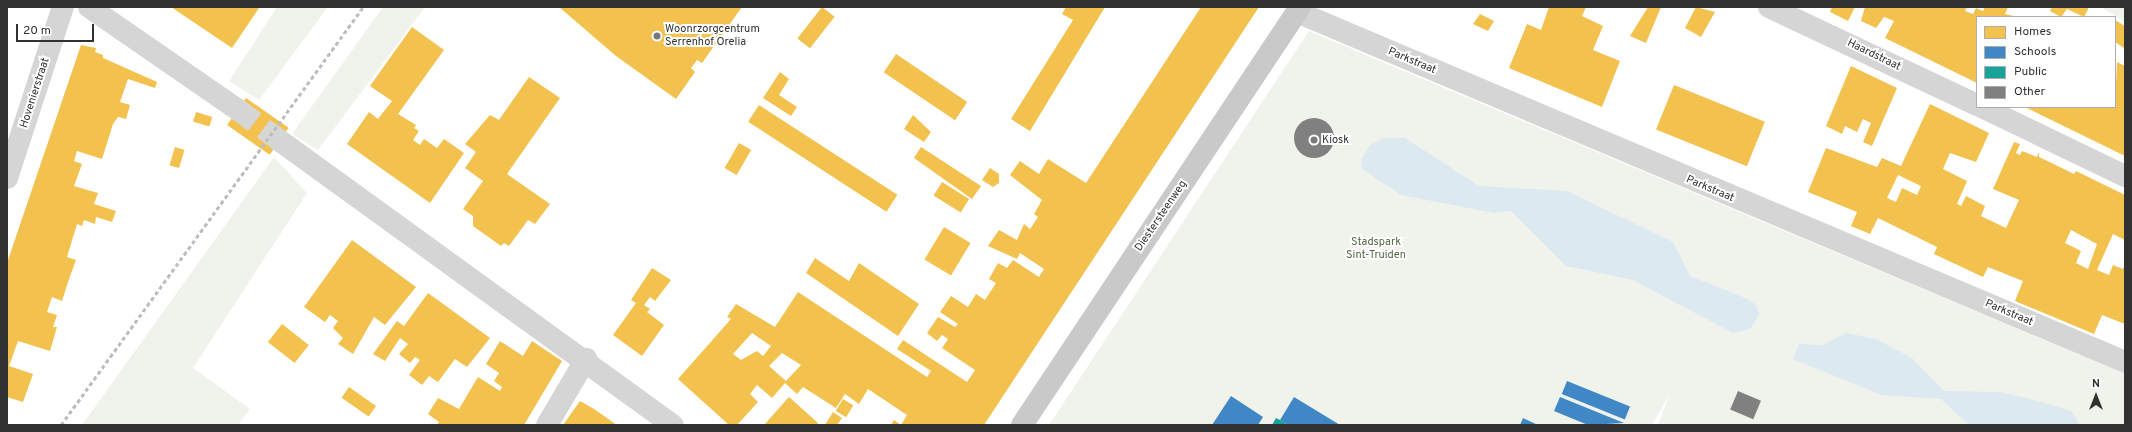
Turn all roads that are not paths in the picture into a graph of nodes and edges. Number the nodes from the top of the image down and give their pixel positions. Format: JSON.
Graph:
{"nodes":[{"id":1,"x":62,"y":7,"type":"edge"},
{"id":2,"x":89,"y":7,"type":"edge"},
{"id":3,"x":1770,"y":7,"type":"edge"},
{"id":4,"x":1299,"y":9,"type":"edge"},
{"id":5,"x":1976,"y":105,"type":"edge"},
{"id":6,"x":1984,"y":108,"type":"edge"},
{"id":7,"x":237,"y":109,"type":"tunnel mouth"},
{"id":8,"x":283,"y":143,"type":"tunnel mouth"},
{"id":9,"x":2125,"y":176,"type":"edge"},
{"id":10,"x":7,"y":178,"type":"edge"},
{"id":11,"x":586,"y":359,"type":"junction"},
{"id":12,"x":2125,"y":362,"type":"edge"},
{"id":13,"x":548,"y":425,"type":"edge"},
{"id":14,"x":673,"y":425,"type":"edge"},
{"id":15,"x":1022,"y":425,"type":"edge"}],
"edges":[{"from":1,"to":10,"type":"street","name":"Hovenierstraat"},
{"from":2,"to":7,"type":"street"},
{"from":3,"to":5,"type":"street","name":"Haardstraat"},
{"from":4,"to":12,"type":"street","name":"Parkstraat"},
{"from":4,"to":15,"type":"main road","name":"Diestersteenweg"},
{"from":6,"to":9,"type":"street"},
{"from":8,"to":11,"type":"street"},
{"from":11,"to":13,"type":"street"},
{"from":11,"to":14,"type":"street"}]}
